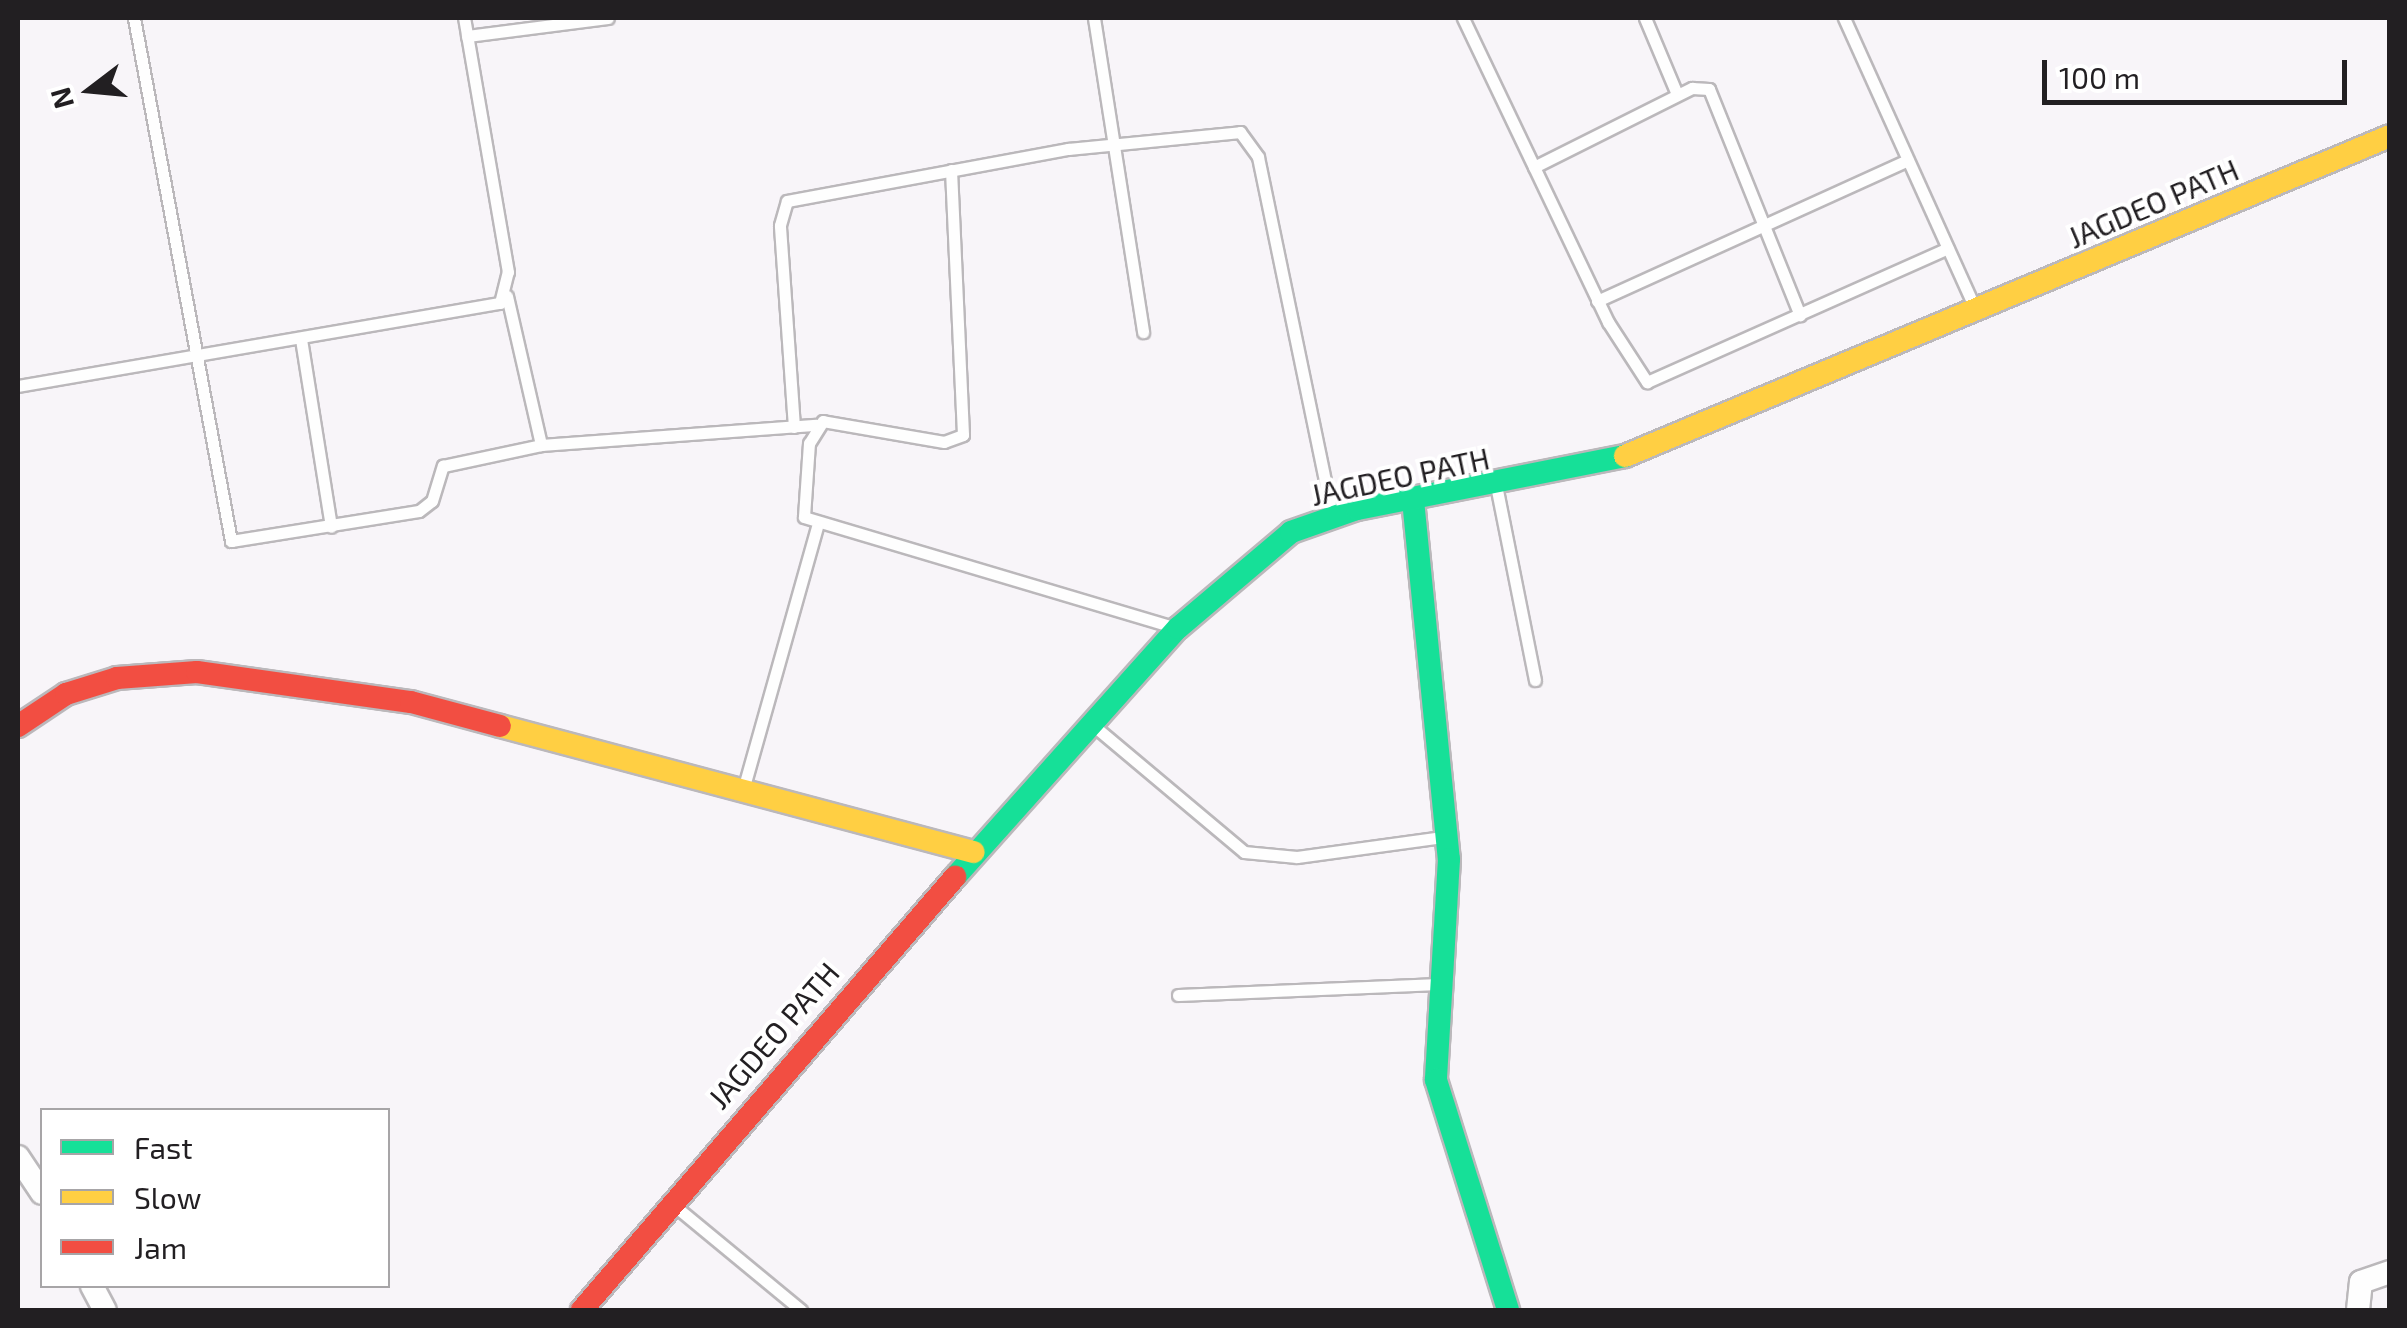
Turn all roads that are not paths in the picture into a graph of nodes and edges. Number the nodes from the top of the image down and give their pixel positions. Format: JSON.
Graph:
{"nodes":[{"id":1,"x":134,"y":18,"type":"edge"},
{"id":2,"x":464,"y":18,"type":"edge"},
{"id":3,"x":608,"y":18,"type":"edge"},
{"id":4,"x":1094,"y":18,"type":"edge"},
{"id":5,"x":1463,"y":18,"type":"edge"},
{"id":6,"x":1645,"y":18,"type":"edge"},
{"id":7,"x":1844,"y":18,"type":"edge"},
{"id":8,"x":467,"y":36,"type":"junction"},
{"id":9,"x":1677,"y":94,"type":"junction"},
{"id":10,"x":2390,"y":136,"type":"edge"},
{"id":11,"x":1116,"y":144,"type":"junction"},
{"id":12,"x":1908,"y":160,"type":"junction"},
{"id":13,"x":1534,"y":168,"type":"junction"},
{"id":14,"x":951,"y":170,"type":"junction"},
{"id":15,"x":1763,"y":224,"type":"junction"},
{"id":16,"x":1948,"y":248,"type":"junction"},
{"id":17,"x":506,"y":296,"type":"junction"},
{"id":18,"x":1597,"y":300,"type":"junction"},
{"id":19,"x":1976,"y":310,"type":"junction"},
{"id":20,"x":1800,"y":315,"type":"junction"},
{"id":21,"x":1142,"y":332,"type":"dead end"},
{"id":22,"x":301,"y":338,"type":"junction"},
{"id":23,"x":192,"y":356,"type":"junction"},
{"id":24,"x":18,"y":386,"type":"edge"},
{"id":25,"x":816,"y":426,"type":"junction"},
{"id":26,"x":794,"y":427,"type":"junction"},
{"id":27,"x":541,"y":445,"type":"junction"},
{"id":28,"x":1496,"y":485,"type":"junction"},
{"id":29,"x":1414,"y":500,"type":"junction"},
{"id":30,"x":1333,"y":518,"type":"junction"},
{"id":31,"x":818,"y":527,"type":"junction"},
{"id":32,"x":331,"y":528,"type":"junction"},
{"id":33,"x":1178,"y":628,"type":"junction"},
{"id":34,"x":1535,"y":680,"type":"dead end"},
{"id":35,"x":1091,"y":724,"type":"junction"},
{"id":36,"x":18,"y":726,"type":"edge"},
{"id":37,"x":742,"y":790,"type":"junction"},
{"id":38,"x":1447,"y":836,"type":"junction"},
{"id":39,"x":974,"y":852,"type":"junction"},
{"id":40,"x":1443,"y":984,"type":"junction"},
{"id":41,"x":1178,"y":995,"type":"dead end"},
{"id":42,"x":18,"y":1157,"type":"edge"},
{"id":43,"x":40,"y":1190,"type":"edge"},
{"id":44,"x":668,"y":1200,"type":"junction"},
{"id":45,"x":2390,"y":1272,"type":"edge"},
{"id":46,"x":93,"y":1288,"type":"edge"},
{"id":47,"x":105,"y":1310,"type":"edge"},
{"id":48,"x":582,"y":1310,"type":"edge"},
{"id":49,"x":802,"y":1310,"type":"edge"},
{"id":50,"x":1508,"y":1310,"type":"edge"},
{"id":51,"x":2358,"y":1310,"type":"edge"}],
"edges":[{"from":1,"to":23,"type":"lane"},
{"from":2,"to":8,"type":"lane"},
{"from":3,"to":8,"type":"lane"},
{"from":4,"to":11,"type":"lane"},
{"from":5,"to":13,"type":"lane"},
{"from":6,"to":9,"type":"lane"},
{"from":7,"to":12,"type":"lane"},
{"from":8,"to":17,"type":"lane"},
{"from":9,"to":13,"type":"lane"},
{"from":9,"to":15,"type":"lane"},
{"from":10,"to":19,"type":"main road","name":"JAGDEO PATH"},
{"from":11,"to":14,"type":"lane"},
{"from":11,"to":21,"type":"lane"},
{"from":11,"to":30,"type":"lane"},
{"from":12,"to":15,"type":"lane"},
{"from":12,"to":16,"type":"lane"},
{"from":13,"to":18,"type":"lane"},
{"from":14,"to":25,"type":"lane"},
{"from":14,"to":26,"type":"lane"},
{"from":15,"to":18,"type":"lane"},
{"from":15,"to":20,"type":"lane"},
{"from":16,"to":19,"type":"lane"},
{"from":16,"to":20,"type":"lane"},
{"from":17,"to":22,"type":"lane"},
{"from":17,"to":27,"type":"lane"},
{"from":18,"to":20,"type":"lane"},
{"from":19,"to":28,"type":"main road","name":"JAGDEO PATH"},
{"from":22,"to":23,"type":"lane"},
{"from":22,"to":32,"type":"lane"},
{"from":23,"to":24,"type":"lane"},
{"from":23,"to":32,"type":"lane"},
{"from":25,"to":26,"type":"lane"},
{"from":25,"to":31,"type":"lane"},
{"from":26,"to":27,"type":"lane"},
{"from":27,"to":32,"type":"lane"},
{"from":28,"to":29,"type":"main road","name":"JAGDEO PATH"},
{"from":28,"to":34,"type":"lane"},
{"from":29,"to":30,"type":"main road","name":"JAGDEO PATH"},
{"from":29,"to":38,"type":"main road"},
{"from":30,"to":33,"type":"main road","name":"JAGDEO PATH"},
{"from":31,"to":33,"type":"lane"},
{"from":31,"to":37,"type":"lane"},
{"from":33,"to":35,"type":"main road","name":"JAGDEO PATH"},
{"from":35,"to":38,"type":"lane"},
{"from":35,"to":39,"type":"main road","name":"JAGDEO PATH"},
{"from":36,"to":37,"type":"main road"},
{"from":37,"to":39,"type":"main road"},
{"from":38,"to":40,"type":"main road"},
{"from":39,"to":44,"type":"main road","name":"JAGDEO PATH"},
{"from":40,"to":41,"type":"lane"},
{"from":40,"to":50,"type":"main road"},
{"from":42,"to":43,"type":"street"},
{"from":44,"to":48,"type":"main road","name":"JAGDEO PATH"},
{"from":44,"to":49,"type":"lane"},
{"from":45,"to":51,"type":"street"},
{"from":46,"to":47,"type":"street"}]}
